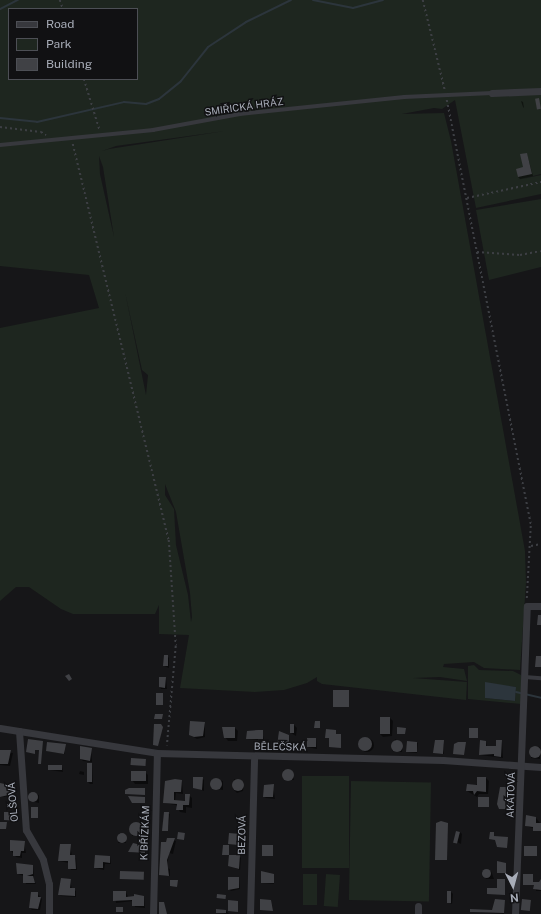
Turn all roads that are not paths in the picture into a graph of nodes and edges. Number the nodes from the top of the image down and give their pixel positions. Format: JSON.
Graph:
{"nodes":[{"id":1,"x":541,"y":91,"type":"edge"},
{"id":2,"x":492,"y":92,"type":"joint"},
{"id":3,"x":0,"y":145,"type":"edge"},
{"id":4,"x":541,"y":606,"type":"edge"},
{"id":5,"x":525,"y":677,"type":"junction"},
{"id":6,"x":541,"y":678,"type":"edge"},
{"id":7,"x":0,"y":728,"type":"edge"},
{"id":8,"x":19,"y":731,"type":"junction"},
{"id":9,"x":157,"y":753,"type":"junction"},
{"id":10,"x":254,"y":757,"type":"junction"},
{"id":11,"x":522,"y":765,"type":"junction"},
{"id":12,"x":541,"y":767,"type":"edge"},
{"id":13,"x":49,"y":914,"type":"edge"},
{"id":14,"x":152,"y":914,"type":"edge"},
{"id":15,"x":250,"y":914,"type":"edge"},
{"id":16,"x":515,"y":914,"type":"edge"}],
"edges":[{"from":1,"to":2,"type":"street"},
{"from":2,"to":3,"type":"lane","name":"SMIŘICKÁ HRÁZ"},
{"from":4,"to":5,"type":"street","name":"AKÁTOVÁ"},
{"from":5,"to":6,"type":"lane"},
{"from":5,"to":11,"type":"street","name":"AKÁTOVÁ"},
{"from":7,"to":8,"type":"street","name":"BĚLEČSKÁ"},
{"from":8,"to":9,"type":"street","name":"BĚLEČSKÁ"},
{"from":8,"to":13,"type":"street","name":"OLŠOVÁ"},
{"from":9,"to":10,"type":"street","name":"BĚLEČSKÁ"},
{"from":9,"to":14,"type":"street","name":"K BŘÍZKÁM"},
{"from":10,"to":11,"type":"street","name":"BĚLEČSKÁ"},
{"from":10,"to":15,"type":"street","name":"BEZOVÁ"},
{"from":11,"to":12,"type":"street","name":"BĚLEČSKÁ"},
{"from":11,"to":16,"type":"street","name":"AKÁTOVÁ"}]}
